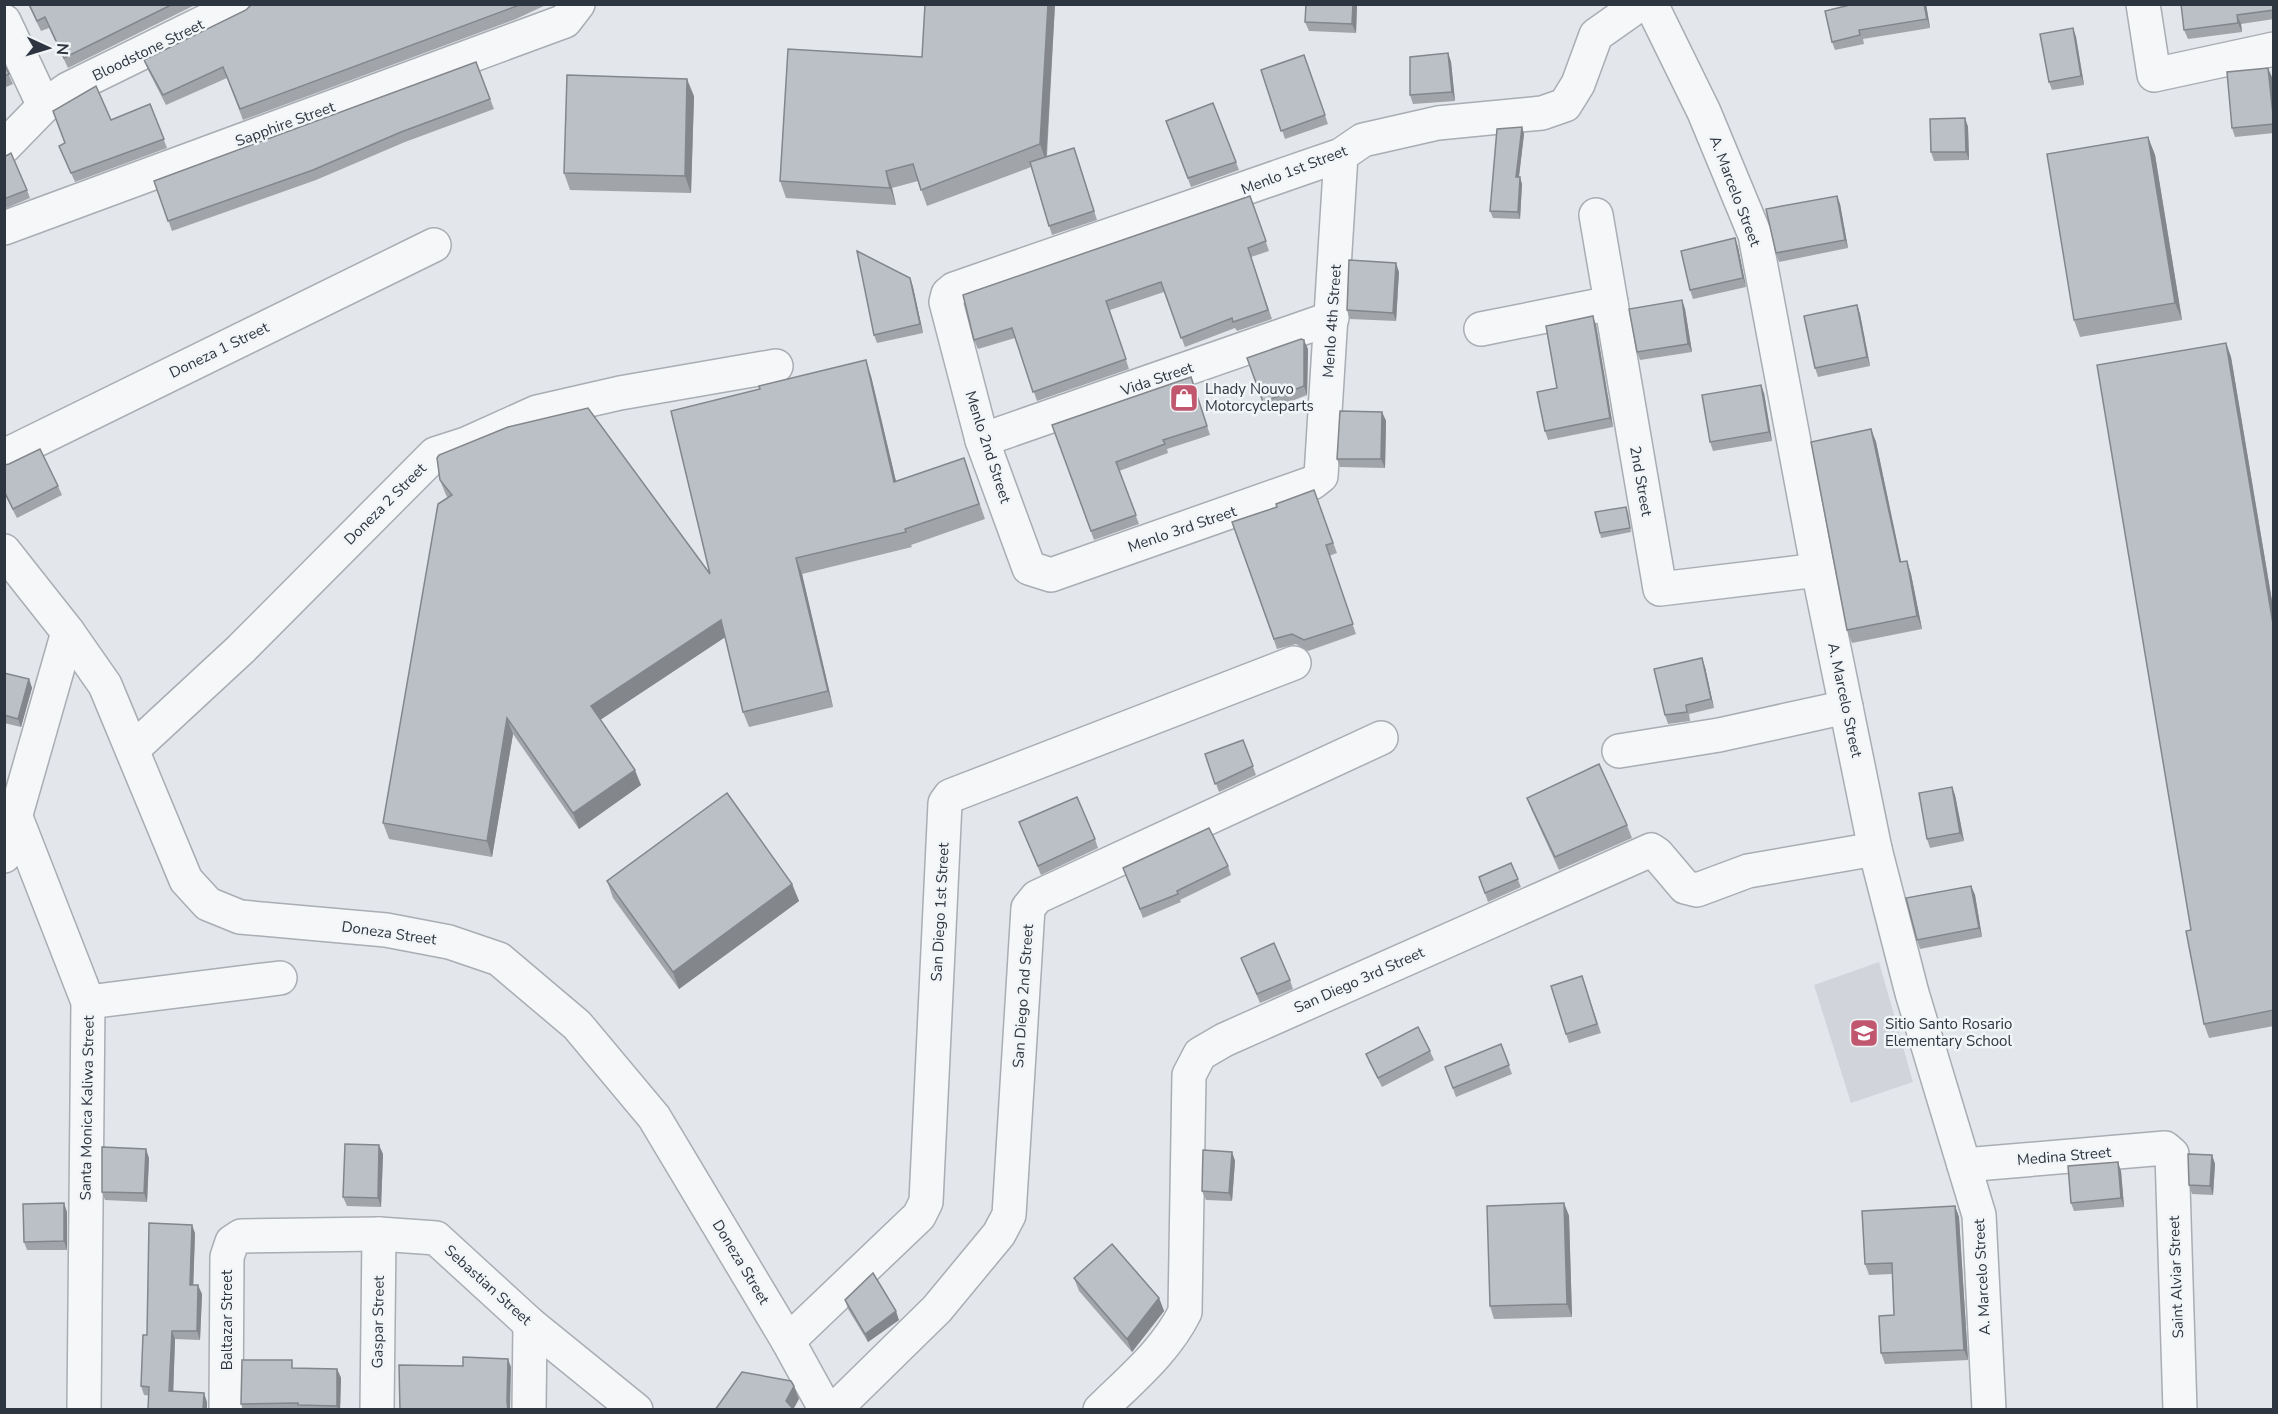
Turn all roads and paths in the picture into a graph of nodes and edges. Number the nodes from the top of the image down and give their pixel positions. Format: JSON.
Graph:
{"nodes":[{"id":1,"x":240,"y":4,"type":"edge"},
{"id":2,"x":1640,"y":4,"type":"edge"},
{"id":3,"x":1651,"y":4,"type":"edge"},
{"id":4,"x":2143,"y":4,"type":"edge"},
{"id":5,"x":571,"y":13,"type":"edge"},
{"id":6,"x":4,"y":21,"type":"edge"},
{"id":7,"x":2274,"y":49,"type":"edge"},
{"id":8,"x":44,"y":106,"type":"junction"},
{"id":9,"x":4,"y":147,"type":"edge"},
{"id":10,"x":1341,"y":155,"type":"junction"},
{"id":11,"x":1596,"y":215,"type":"dead end"},
{"id":12,"x":4,"y":228,"type":"edge"},
{"id":13,"x":434,"y":245,"type":"dead end"},
{"id":14,"x":946,"y":302,"type":"joint"},
{"id":15,"x":1611,"y":303,"type":"junction"},
{"id":16,"x":1332,"y":318,"type":"junction"},
{"id":17,"x":1481,"y":329,"type":"dead end"},
{"id":18,"x":776,"y":366,"type":"dead end"},
{"id":19,"x":982,"y":440,"type":"junction"},
{"id":20,"x":4,"y":456,"type":"edge"},
{"id":21,"x":1312,"y":483,"type":"joint"},
{"id":22,"x":4,"y":551,"type":"edge"},
{"id":23,"x":1818,"y":570,"type":"junction"},
{"id":24,"x":1051,"y":575,"type":"joint"},
{"id":25,"x":68,"y":632,"type":"junction"},
{"id":26,"x":1294,"y":663,"type":"dead end"},
{"id":27,"x":1846,"y":707,"type":"junction"},
{"id":28,"x":1382,"y":738,"type":"dead end"},
{"id":29,"x":133,"y":749,"type":"junction"},
{"id":30,"x":1619,"y":751,"type":"dead end"},
{"id":31,"x":17,"y":820,"type":"junction"},
{"id":32,"x":1875,"y":849,"type":"junction"},
{"id":33,"x":4,"y":856,"type":"edge"},
{"id":34,"x":280,"y":978,"type":"dead end"},
{"id":35,"x":88,"y":1002,"type":"junction"},
{"id":36,"x":2165,"y":1148,"type":"joint"},
{"id":37,"x":1964,"y":1165,"type":"junction"},
{"id":38,"x":379,"y":1234,"type":"junction"},
{"id":39,"x":241,"y":1236,"type":"joint"},
{"id":40,"x":530,"y":1324,"type":"junction"},
{"id":41,"x":788,"y":1341,"type":"junction"},
{"id":42,"x":84,"y":1410,"type":"edge"},
{"id":43,"x":226,"y":1410,"type":"edge"},
{"id":44,"x":377,"y":1410,"type":"edge"},
{"id":45,"x":530,"y":1410,"type":"edge"},
{"id":46,"x":636,"y":1410,"type":"edge"},
{"id":47,"x":826,"y":1410,"type":"edge"},
{"id":48,"x":834,"y":1410,"type":"edge"},
{"id":49,"x":1100,"y":1410,"type":"edge"},
{"id":50,"x":1989,"y":1410,"type":"edge"},
{"id":51,"x":2180,"y":1410,"type":"edge"}],
"edges":[{"from":1,"to":8,"type":"street","name":"Bloodstone Street"},
{"from":2,"to":10,"type":"street","name":"Menlo 1st Street"},
{"from":3,"to":23,"type":"street","name":"A. Marcelo Street"},
{"from":4,"to":7,"type":"street"},
{"from":5,"to":12,"type":"street","name":"Sapphire Street"},
{"from":6,"to":8,"type":"street"},
{"from":8,"to":9,"type":"street","name":"Bloodstone Street"},
{"from":10,"to":14,"type":"street","name":"Menlo 1st Street"},
{"from":10,"to":16,"type":"street","name":"Menlo 4th Street"},
{"from":11,"to":15,"type":"street","name":"2nd Street"},
{"from":13,"to":20,"type":"street","name":"Doneza 1 Street"},
{"from":14,"to":19,"type":"street","name":"Menlo 2nd Street"},
{"from":15,"to":17,"type":"street"},
{"from":15,"to":23,"type":"street","name":"2nd Street"},
{"from":16,"to":19,"type":"street","name":"Vida Street"},
{"from":16,"to":21,"type":"street","name":"Menlo 4th Street"},
{"from":18,"to":29,"type":"street","name":"Doneza 2 Street"},
{"from":19,"to":24,"type":"street","name":"Menlo 2nd Street"},
{"from":21,"to":24,"type":"street","name":"Menlo 3rd Street"},
{"from":22,"to":25,"type":"street","name":"Doneza Street"},
{"from":23,"to":27,"type":"street","name":"A. Marcelo Street"},
{"from":25,"to":29,"type":"street","name":"Doneza Street"},
{"from":25,"to":31,"type":"street"},
{"from":26,"to":41,"type":"street","name":"San Diego 1st Street"},
{"from":27,"to":30,"type":"street"},
{"from":27,"to":32,"type":"street","name":"A. Marcelo Street"},
{"from":28,"to":48,"type":"street","name":"San Diego 2nd Street"},
{"from":29,"to":41,"type":"street","name":"Doneza Street"},
{"from":31,"to":33,"type":"street"},
{"from":31,"to":35,"type":"street","name":"Santa Monica Kaliwa Street"},
{"from":32,"to":37,"type":"street","name":"A. Marcelo Street"},
{"from":32,"to":49,"type":"street","name":"San Diego 3rd Street"},
{"from":34,"to":35,"type":"street"},
{"from":35,"to":42,"type":"street","name":"Santa Monica Kaliwa Street"},
{"from":36,"to":37,"type":"street","name":"Medina Street"},
{"from":36,"to":51,"type":"street","name":"Saint Alviar Street"},
{"from":37,"to":50,"type":"street","name":"A. Marcelo Street"},
{"from":38,"to":39,"type":"street","name":"Sebastian Street"},
{"from":38,"to":40,"type":"street","name":"Sebastian Street"},
{"from":38,"to":44,"type":"street","name":"Gaspar Street"},
{"from":39,"to":43,"type":"street","name":"Baltazar Street"},
{"from":40,"to":45,"type":"street"},
{"from":40,"to":46,"type":"street","name":"Sebastian Street"},
{"from":41,"to":47,"type":"street","name":"Doneza Street"}]}
